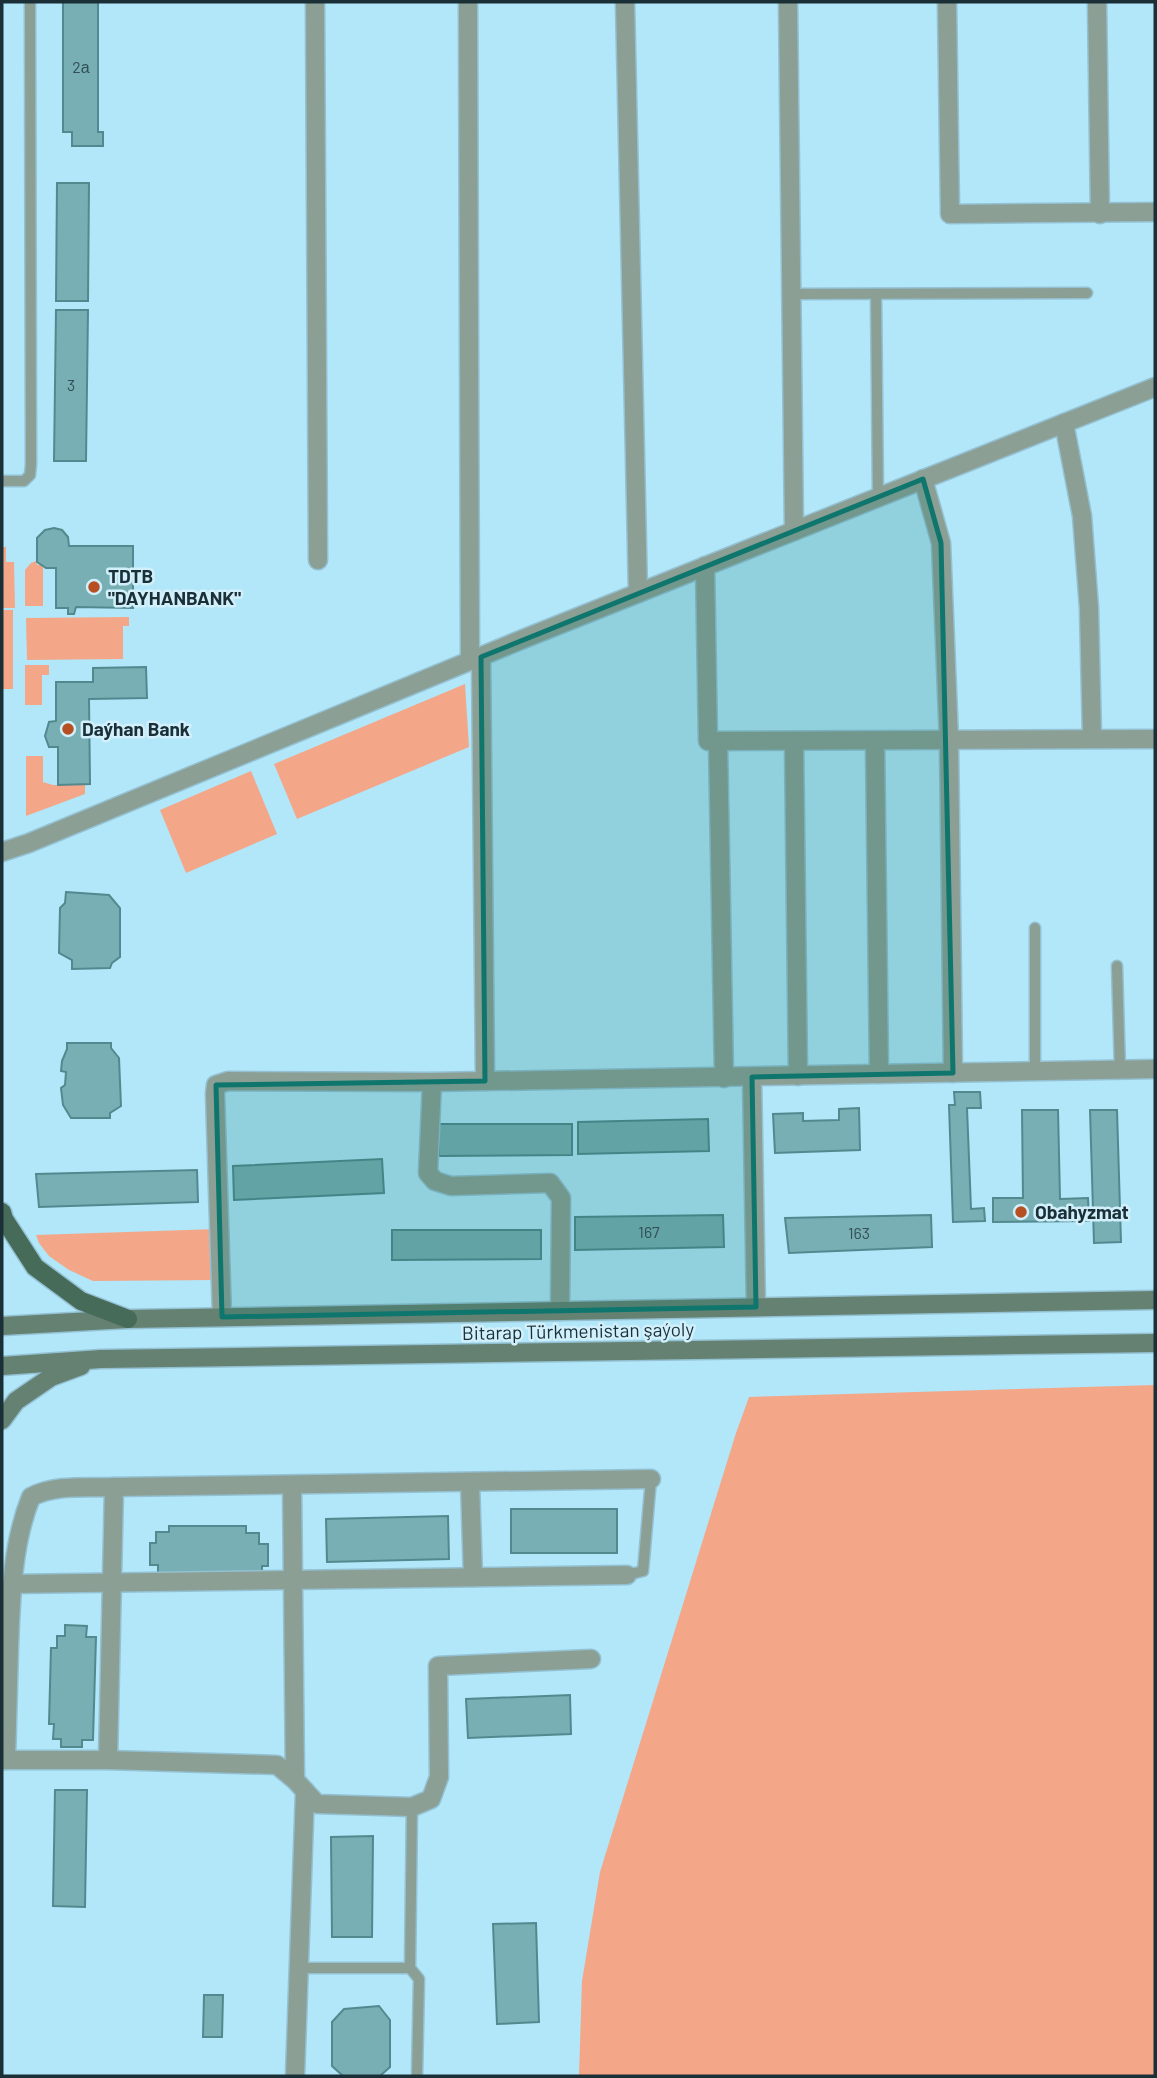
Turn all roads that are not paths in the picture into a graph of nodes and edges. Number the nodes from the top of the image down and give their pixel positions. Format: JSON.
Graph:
{"nodes":[{"id":1,"x":30,"y":2,"type":"edge"},
{"id":2,"x":315,"y":2,"type":"edge"},
{"id":3,"x":468,"y":2,"type":"edge"},
{"id":4,"x":625,"y":2,"type":"edge"},
{"id":5,"x":788,"y":2,"type":"edge"},
{"id":6,"x":947,"y":2,"type":"edge"},
{"id":7,"x":1097,"y":2,"type":"edge"},
{"id":8,"x":1155,"y":212,"type":"edge"},
{"id":9,"x":1100,"y":214,"type":"junction"},
{"id":10,"x":1087,"y":293,"type":"dead end"},
{"id":11,"x":792,"y":294,"type":"junction"},
{"id":12,"x":876,"y":294,"type":"junction"},
{"id":13,"x":1155,"y":387,"type":"edge"},
{"id":14,"x":1064,"y":423,"type":"junction"},
{"id":15,"x":923,"y":480,"type":"junction"},
{"id":16,"x":2,"y":481,"type":"edge"},
{"id":17,"x":878,"y":497,"type":"junction"},
{"id":18,"x":794,"y":531,"type":"junction"},
{"id":19,"x":318,"y":560,"type":"dead end"},
{"id":20,"x":705,"y":566,"type":"junction"},
{"id":21,"x":638,"y":593,"type":"junction"},
{"id":22,"x":475,"y":659,"type":"junction"},
{"id":23,"x":1092,"y":738,"type":"junction"},
{"id":24,"x":1155,"y":738,"type":"edge"},
{"id":25,"x":949,"y":740,"type":"junction"},
{"id":26,"x":718,"y":741,"type":"junction"},
{"id":27,"x":794,"y":741,"type":"junction"},
{"id":28,"x":874,"y":741,"type":"junction"},
{"id":29,"x":2,"y":852,"type":"edge"},
{"id":30,"x":1035,"y":928,"type":"dead end"},
{"id":31,"x":1117,"y":966,"type":"dead end"},
{"id":32,"x":1155,"y":1069,"type":"edge"},
{"id":33,"x":1120,"y":1070,"type":"junction"},
{"id":34,"x":1035,"y":1071,"type":"junction"},
{"id":35,"x":953,"y":1073,"type":"junction"},
{"id":36,"x":879,"y":1074,"type":"junction"},
{"id":37,"x":798,"y":1076,"type":"junction"},
{"id":38,"x":752,"y":1077,"type":"junction"},
{"id":39,"x":724,"y":1078,"type":"junction"},
{"id":40,"x":485,"y":1081,"type":"junction"},
{"id":41,"x":432,"y":1082,"type":"junction"},
{"id":42,"x":2,"y":1212,"type":"edge"},
{"id":43,"x":1155,"y":1300,"type":"edge"},
{"id":44,"x":756,"y":1307,"type":"junction"},
{"id":45,"x":560,"y":1311,"type":"junction"},
{"id":46,"x":222,"y":1317,"type":"junction"},
{"id":47,"x":128,"y":1319,"type":"junction"},
{"id":48,"x":2,"y":1326,"type":"edge"},
{"id":49,"x":1155,"y":1343,"type":"edge"},
{"id":50,"x":101,"y":1359,"type":"junction"},
{"id":51,"x":2,"y":1366,"type":"edge"},
{"id":52,"x":2,"y":1420,"type":"edge"},
{"id":53,"x":651,"y":1479,"type":"joint"},
{"id":54,"x":470,"y":1482,"type":"junction"},
{"id":55,"x":292,"y":1485,"type":"junction"},
{"id":56,"x":114,"y":1487,"type":"junction"},
{"id":57,"x":627,"y":1575,"type":"joint"},
{"id":58,"x":474,"y":1577,"type":"junction"},
{"id":59,"x":293,"y":1580,"type":"junction"},
{"id":60,"x":112,"y":1582,"type":"junction"},
{"id":61,"x":12,"y":1584,"type":"junction"},
{"id":62,"x":591,"y":1659,"type":"dead end"},
{"id":63,"x":4,"y":1760,"type":"edge"},
{"id":64,"x":108,"y":1760,"type":"junction"},
{"id":65,"x":300,"y":1785,"type":"junction"},
{"id":66,"x":412,"y":1807,"type":"junction"},
{"id":67,"x":299,"y":1968,"type":"junction"},
{"id":68,"x":410,"y":1968,"type":"junction"},
{"id":69,"x":295,"y":2076,"type":"edge"},
{"id":70,"x":417,"y":2076,"type":"edge"}],
"edges":[{"from":1,"to":16,"type":"lane"},
{"from":2,"to":19,"type":"street"},
{"from":3,"to":22,"type":"street"},
{"from":4,"to":21,"type":"street"},
{"from":5,"to":11,"type":"street"},
{"from":6,"to":9,"type":"street"},
{"from":7,"to":9,"type":"street"},
{"from":8,"to":9,"type":"street"},
{"from":10,"to":12,"type":"lane"},
{"from":11,"to":12,"type":"lane"},
{"from":11,"to":18,"type":"street"},
{"from":12,"to":17,"type":"lane"},
{"from":13,"to":14,"type":"street"},
{"from":14,"to":15,"type":"street"},
{"from":14,"to":23,"type":"street"},
{"from":15,"to":17,"type":"street"},
{"from":15,"to":25,"type":"street"},
{"from":17,"to":18,"type":"street"},
{"from":18,"to":20,"type":"street"},
{"from":20,"to":21,"type":"street"},
{"from":20,"to":26,"type":"street"},
{"from":21,"to":22,"type":"street"},
{"from":22,"to":29,"type":"street"},
{"from":22,"to":40,"type":"street"},
{"from":23,"to":24,"type":"street"},
{"from":23,"to":25,"type":"street"},
{"from":25,"to":28,"type":"street"},
{"from":25,"to":35,"type":"street"},
{"from":26,"to":27,"type":"street"},
{"from":26,"to":39,"type":"street"},
{"from":27,"to":28,"type":"street"},
{"from":27,"to":37,"type":"street"},
{"from":28,"to":36,"type":"street"},
{"from":30,"to":34,"type":"lane"},
{"from":31,"to":33,"type":"lane"},
{"from":32,"to":33,"type":"street"},
{"from":33,"to":34,"type":"street"},
{"from":34,"to":35,"type":"street"},
{"from":35,"to":36,"type":"street"},
{"from":36,"to":37,"type":"street"},
{"from":37,"to":38,"type":"street"},
{"from":38,"to":39,"type":"street"},
{"from":38,"to":44,"type":"street"},
{"from":39,"to":40,"type":"street"},
{"from":40,"to":41,"type":"street"},
{"from":41,"to":45,"type":"street"},
{"from":41,"to":46,"type":"street"},
{"from":42,"to":47,"type":"main road"},
{"from":43,"to":44,"type":"main road","name":"Bitarap Türkmenistan şaýoly"},
{"from":44,"to":45,"type":"main road","name":"Bitarap Türkmenistan şaýoly"},
{"from":45,"to":46,"type":"main road","name":"Bitarap Türkmenistan şaýoly"},
{"from":46,"to":47,"type":"main road","name":"Bitarap Türkmenistan şaýoly"},
{"from":47,"to":48,"type":"main road","name":"Bitarap Türkmenistan şaýoly"},
{"from":49,"to":50,"type":"main road","name":"Bitarap Türkmenistan şaýoly"},
{"from":50,"to":51,"type":"main road","name":"Bitarap Türkmenistan şaýoly"},
{"from":50,"to":52,"type":"main road"},
{"from":53,"to":54,"type":"street"},
{"from":53,"to":57,"type":"lane"},
{"from":54,"to":55,"type":"street"},
{"from":54,"to":58,"type":"street"},
{"from":55,"to":56,"type":"street"},
{"from":55,"to":59,"type":"street"},
{"from":56,"to":60,"type":"street"},
{"from":56,"to":61,"type":"street"},
{"from":57,"to":58,"type":"street"},
{"from":58,"to":59,"type":"street"},
{"from":59,"to":60,"type":"street"},
{"from":59,"to":65,"type":"street"},
{"from":60,"to":61,"type":"street"},
{"from":60,"to":64,"type":"street"},
{"from":61,"to":63,"type":"street"},
{"from":62,"to":66,"type":"street"},
{"from":63,"to":64,"type":"street"},
{"from":64,"to":65,"type":"street"},
{"from":65,"to":66,"type":"street"},
{"from":65,"to":67,"type":"street"},
{"from":66,"to":68,"type":"lane"},
{"from":67,"to":68,"type":"lane"},
{"from":67,"to":69,"type":"street"},
{"from":68,"to":70,"type":"lane"}]}
